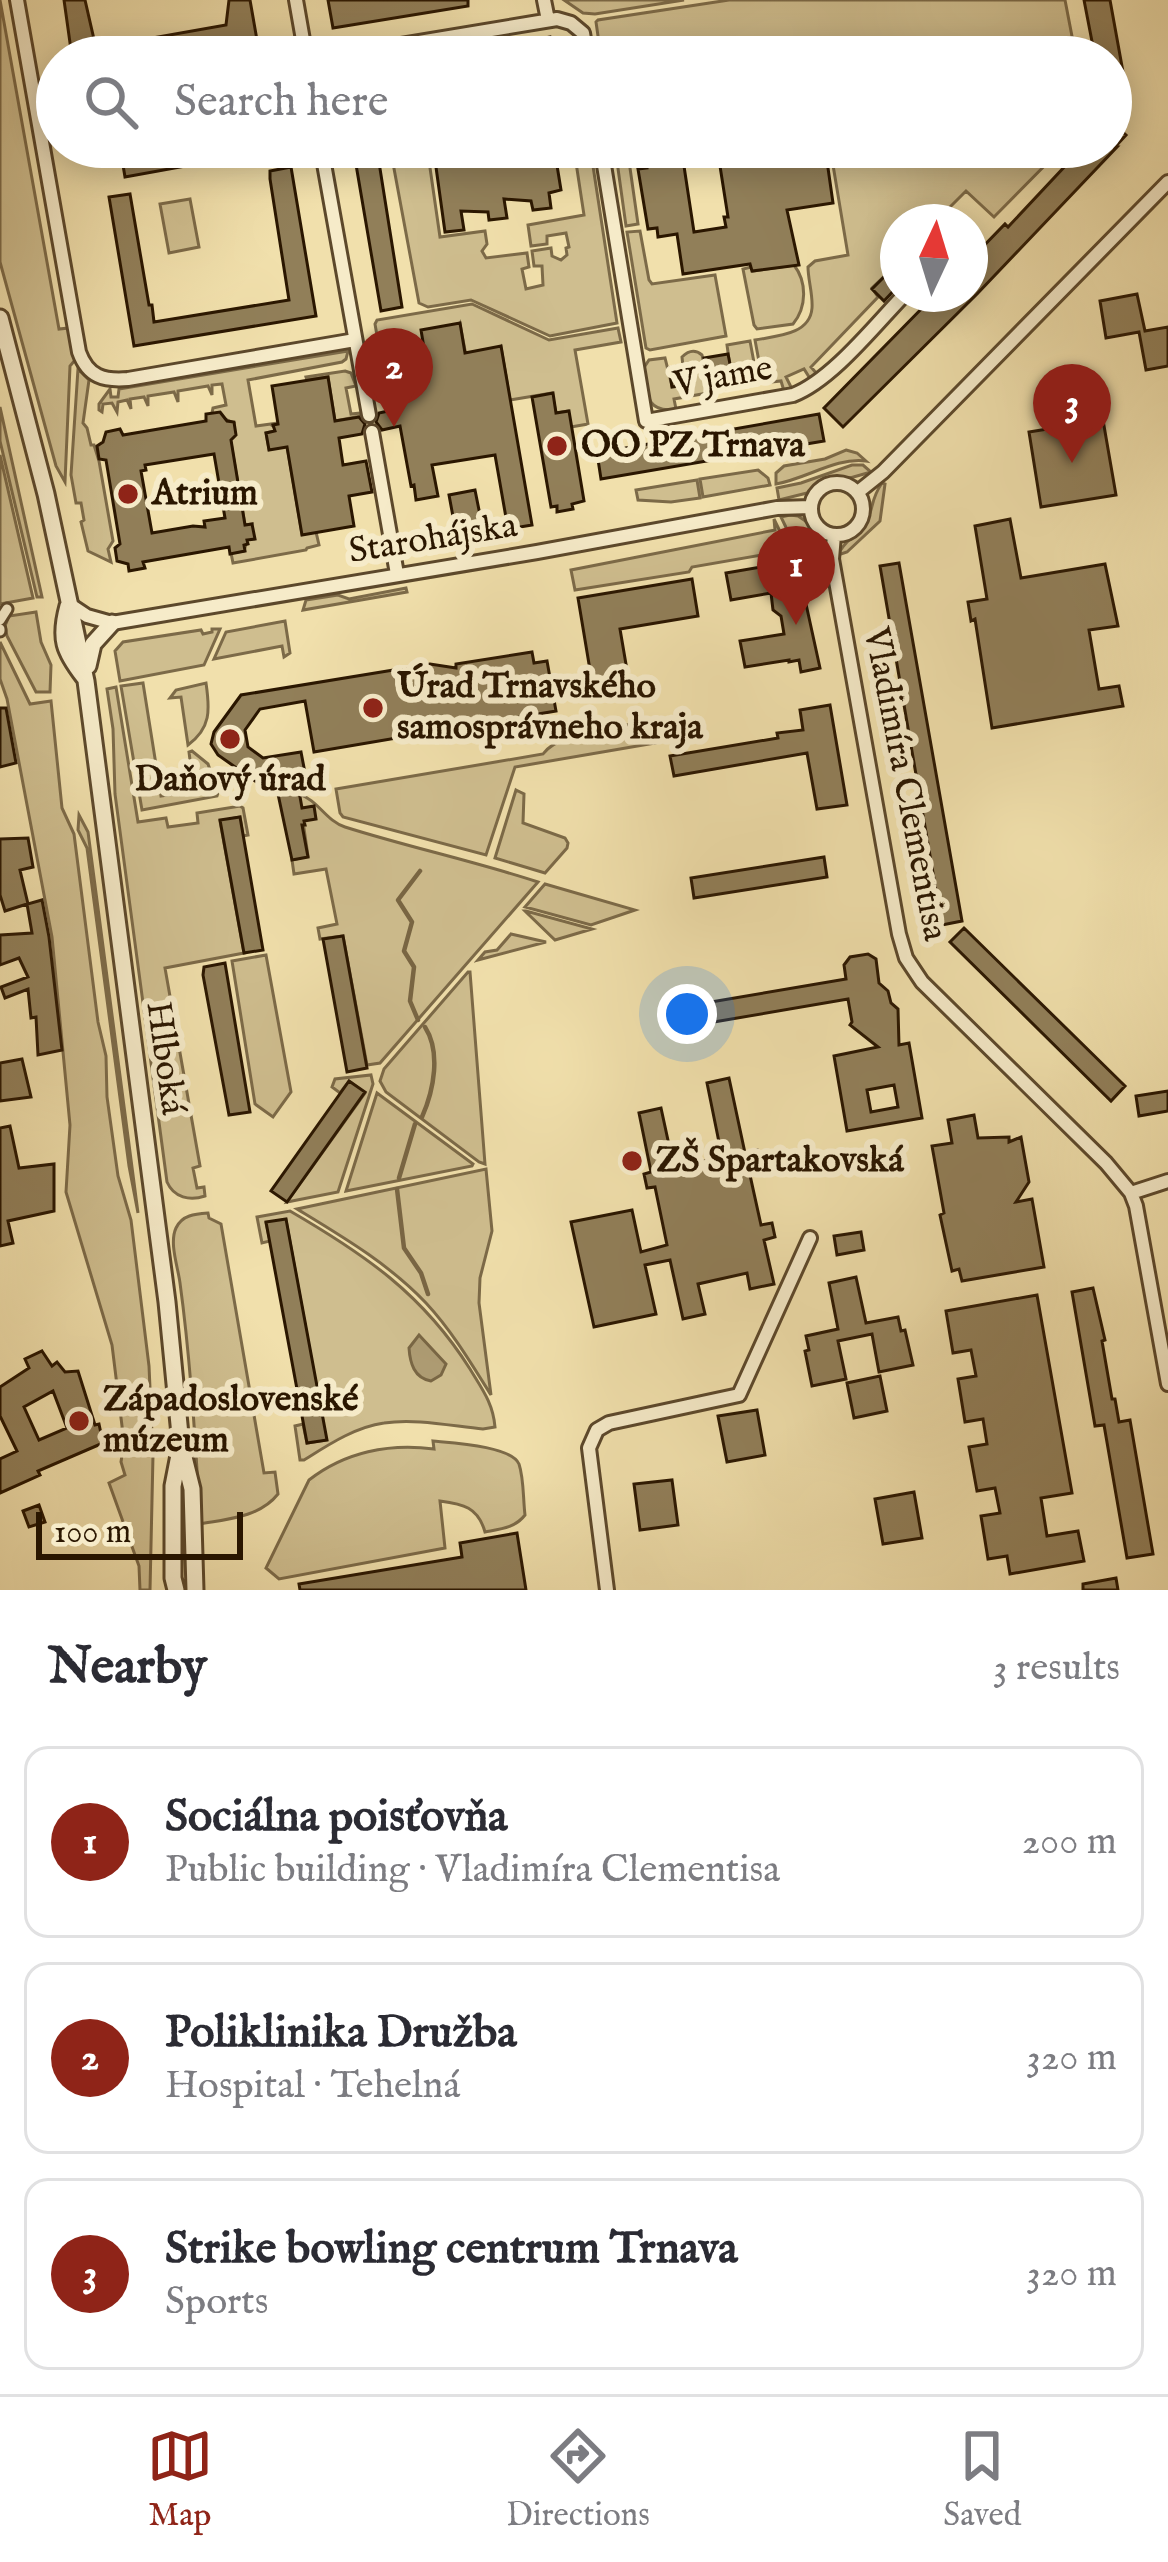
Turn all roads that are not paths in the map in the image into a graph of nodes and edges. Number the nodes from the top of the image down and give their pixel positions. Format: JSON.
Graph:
{"nodes":[{"id":1,"x":17,"y":0,"type":"edge"},
{"id":2,"x":296,"y":0,"type":"edge"},
{"id":3,"x":544,"y":0,"type":"edge"},
{"id":4,"x":548,"y":20,"type":"junction"},
{"id":5,"x":302,"y":36,"type":"edge"},
{"id":6,"x":453,"y":36,"type":"edge"},
{"id":7,"x":584,"y":36,"type":"edge"},
{"id":8,"x":36,"y":96,"type":"edge"},
{"id":9,"x":49,"y":168,"type":"edge"},
{"id":10,"x":326,"y":168,"type":"edge"},
{"id":11,"x":605,"y":168,"type":"edge"},
{"id":12,"x":1168,"y":182,"type":"edge"},
{"id":13,"x":887,"y":312,"type":"edge"},
{"id":14,"x":0,"y":318,"type":"edge"},
{"id":15,"x":355,"y":340,"type":"junction"},
{"id":16,"x":369,"y":415,"type":"dead end"},
{"id":17,"x":372,"y":432,"type":"dead end"},
{"id":18,"x":858,"y":492,"type":"junction"},
{"id":19,"x":811,"y":507,"type":"junction"},
{"id":20,"x":834,"y":535,"type":"junction"},
{"id":21,"x":397,"y":574,"type":"junction"},
{"id":22,"x":68,"y":603,"type":"junction"},
{"id":23,"x":7,"y":609,"type":"dead end"},
{"id":24,"x":112,"y":623,"type":"junction"},
{"id":25,"x":0,"y":626,"type":"edge"},
{"id":26,"x":98,"y":635,"type":"junction"},
{"id":27,"x":86,"y":681,"type":"junction"},
{"id":28,"x":1168,"y":1181,"type":"edge"},
{"id":29,"x":1131,"y":1193,"type":"junction"},
{"id":30,"x":810,"y":1238,"type":"dead end"},
{"id":31,"x":1168,"y":1384,"type":"edge"},
{"id":32,"x":181,"y":1445,"type":"junction"},
{"id":33,"x":172,"y":1586,"type":"edge"},
{"id":34,"x":195,"y":1590,"type":"edge"},
{"id":35,"x":607,"y":1590,"type":"edge"}],
"edges":[{"from":1,"to":8,"type":"street"},
{"from":2,"to":5,"type":"street"},
{"from":3,"to":4,"type":"street"},
{"from":4,"to":6,"type":"street"},
{"from":4,"to":7,"type":"street"},
{"from":9,"to":15,"type":"street"},
{"from":10,"to":15,"type":"street"},
{"from":11,"to":13,"type":"street","name":"V jame"},
{"from":12,"to":18,"type":"street"},
{"from":14,"to":22,"type":"street","name":"Hlboká"},
{"from":15,"to":16,"type":"street"},
{"from":17,"to":21,"type":"street"},
{"from":18,"to":19,"type":"street"},
{"from":18,"to":20,"type":"street"},
{"from":19,"to":20,"type":"street"},
{"from":19,"to":21,"type":"street","name":"Starohájska"},
{"from":20,"to":29,"type":"street","name":"Vladimíra Clementisa"},
{"from":21,"to":24,"type":"street","name":"Starohájska"},
{"from":22,"to":24,"type":"street"},
{"from":22,"to":26,"type":"street"},
{"from":22,"to":27,"type":"street","name":"Hlboká"},
{"from":23,"to":25,"type":"street"},
{"from":24,"to":26,"type":"street"},
{"from":26,"to":27,"type":"street","name":"Hlboká"},
{"from":27,"to":32,"type":"street","name":"Hlboká"},
{"from":28,"to":29,"type":"street"},
{"from":29,"to":31,"type":"street","name":"Vladimíra Clementisa"},
{"from":30,"to":35,"type":"street"},
{"from":32,"to":33,"type":"street","name":"Hlboká"},
{"from":32,"to":34,"type":"street","name":"Hlboká"}]}
